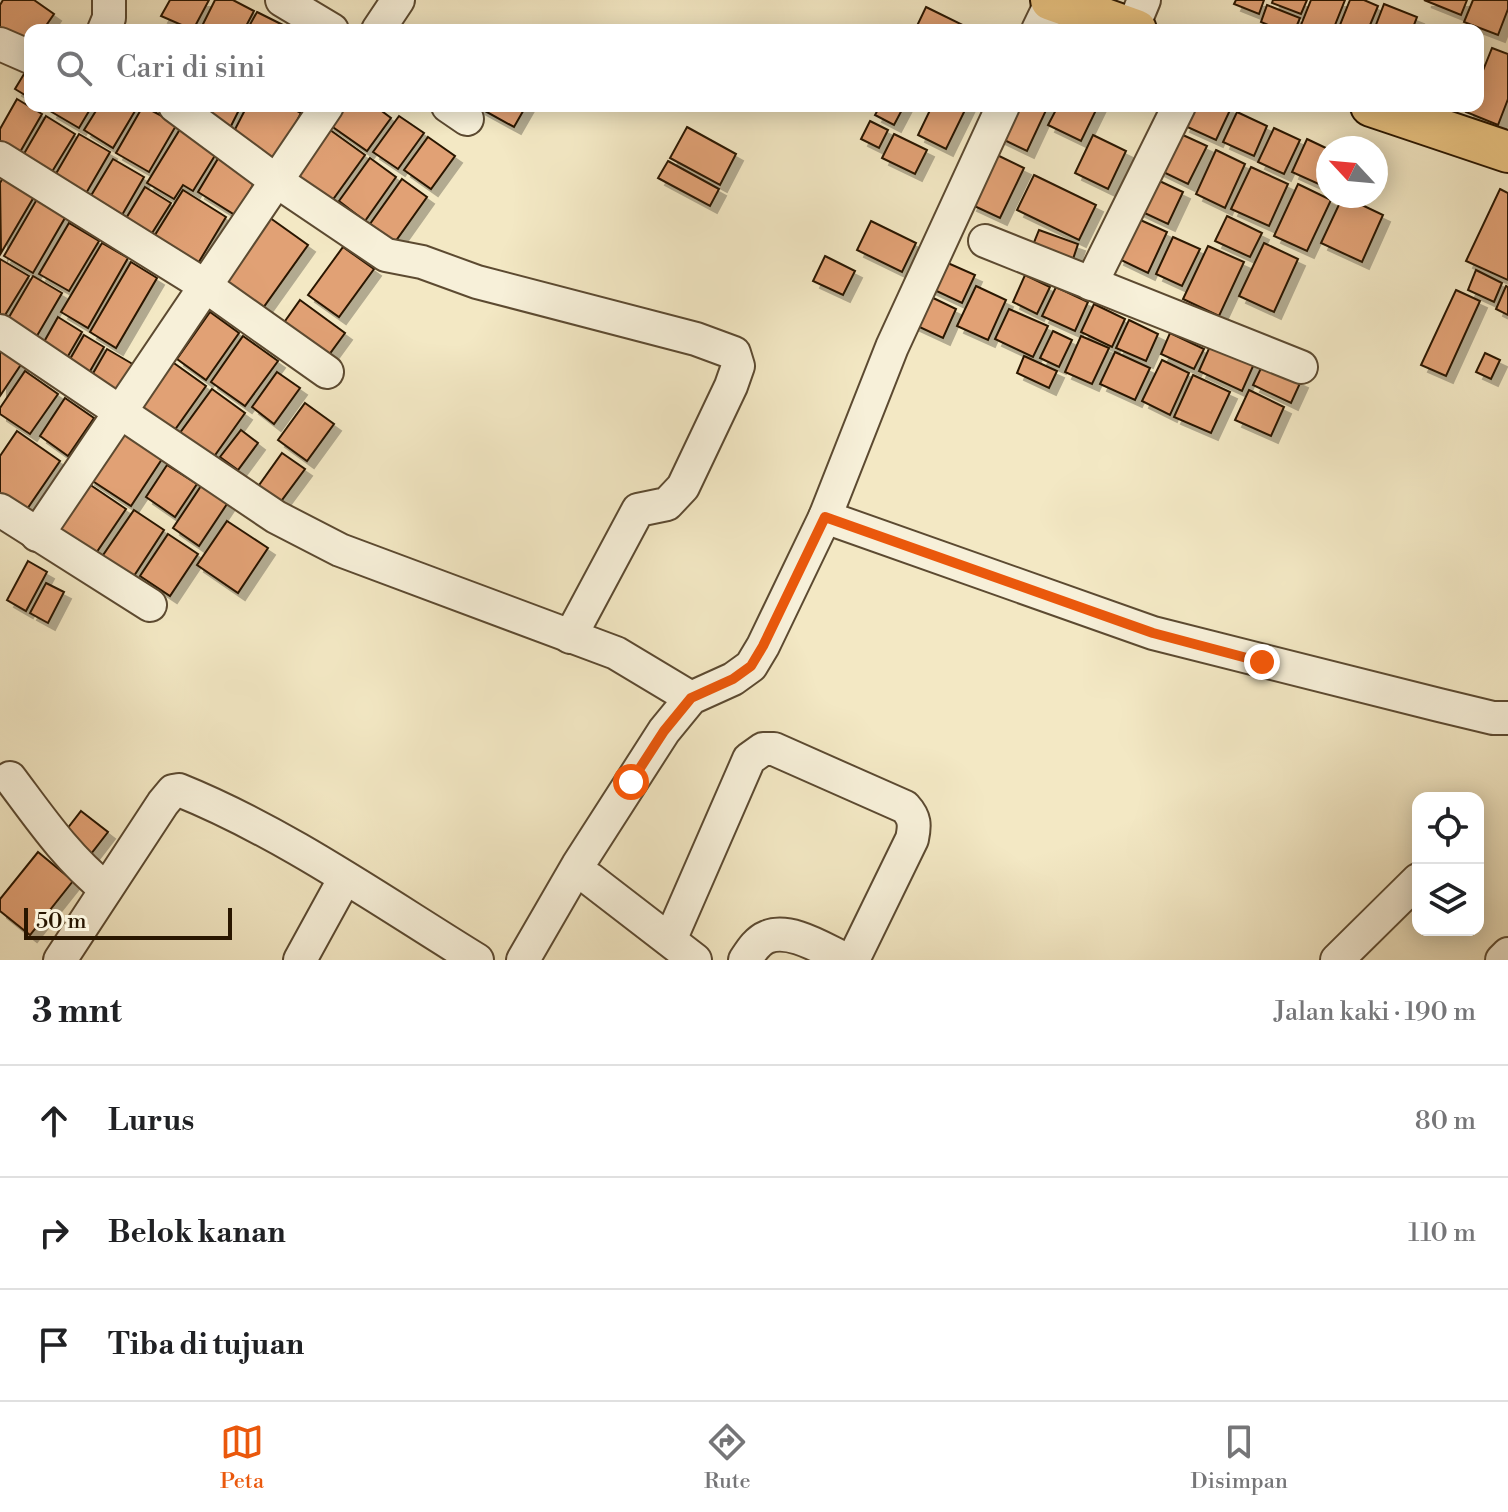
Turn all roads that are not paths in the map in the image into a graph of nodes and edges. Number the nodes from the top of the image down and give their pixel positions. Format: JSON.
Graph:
{"nodes":[{"id":1,"x":109,"y":0,"type":"edge"},
{"id":2,"x":282,"y":0,"type":"edge"},
{"id":3,"x":398,"y":0,"type":"edge"},
{"id":4,"x":1051,"y":0,"type":"edge"},
{"id":5,"x":1137,"y":20,"type":"edge"},
{"id":6,"x":106,"y":24,"type":"edge"},
{"id":7,"x":322,"y":24,"type":"edge"},
{"id":8,"x":382,"y":24,"type":"edge"},
{"id":9,"x":1041,"y":24,"type":"edge"},
{"id":10,"x":0,"y":44,"type":"edge"},
{"id":11,"x":24,"y":54,"type":"edge"},
{"id":12,"x":183,"y":112,"type":"edge"},
{"id":13,"x":323,"y":112,"type":"edge"},
{"id":14,"x":1000,"y":112,"type":"edge"},
{"id":15,"x":1176,"y":112,"type":"edge"},
{"id":16,"x":1389,"y":112,"type":"edge"},
{"id":17,"x":1508,"y":152,"type":"edge"},
{"id":18,"x":0,"y":158,"type":"edge"},
{"id":19,"x":275,"y":180,"type":"junction"},
{"id":20,"x":985,"y":241,"type":"dead end"},
{"id":21,"x":1091,"y":284,"type":"junction"},
{"id":22,"x":204,"y":285,"type":"junction"},
{"id":23,"x":0,"y":331,"type":"edge"},
{"id":24,"x":1301,"y":367,"type":"dead end"},
{"id":25,"x":327,"y":372,"type":"dead end"},
{"id":26,"x":120,"y":413,"type":"junction"},
{"id":27,"x":0,"y":510,"type":"edge"},
{"id":28,"x":825,"y":517,"type":"junction"},
{"id":29,"x":37,"y":535,"type":"junction"},
{"id":30,"x":150,"y":605,"type":"dead end"},
{"id":31,"x":570,"y":637,"type":"junction"},
{"id":32,"x":691,"y":698,"type":"junction"},
{"id":33,"x":1508,"y":718,"type":"edge"},
{"id":34,"x":10,"y":778,"type":"dead end"},
{"id":35,"x":345,"y":878,"type":"junction"},
{"id":36,"x":590,"y":879,"type":"dead end"},
{"id":37,"x":1412,"y":886,"type":"edge"},
{"id":38,"x":106,"y":889,"type":"junction"},
{"id":39,"x":683,"y":950,"type":"edge"},
{"id":40,"x":1508,"y":954,"type":"edge"},
{"id":41,"x":60,"y":960,"type":"edge"},
{"id":42,"x":300,"y":960,"type":"edge"},
{"id":43,"x":477,"y":960,"type":"edge"},
{"id":44,"x":523,"y":960,"type":"edge"},
{"id":45,"x":745,"y":960,"type":"edge"},
{"id":46,"x":850,"y":960,"type":"edge"},
{"id":47,"x":1337,"y":960,"type":"edge"},
{"id":48,"x":1502,"y":960,"type":"edge"}],
"edges":[{"from":1,"to":6,"type":"street"},
{"from":2,"to":7,"type":"street"},
{"from":3,"to":8,"type":"street"},
{"from":4,"to":5,"type":"main road"},
{"from":4,"to":9,"type":"street"},
{"from":10,"to":11,"type":"street"},
{"from":12,"to":19,"type":"street"},
{"from":13,"to":19,"type":"street"},
{"from":14,"to":28,"type":"street"},
{"from":15,"to":21,"type":"street"},
{"from":16,"to":17,"type":"main road"},
{"from":18,"to":22,"type":"street"},
{"from":19,"to":22,"type":"street"},
{"from":19,"to":31,"type":"street"},
{"from":20,"to":21,"type":"street"},
{"from":21,"to":24,"type":"street"},
{"from":22,"to":25,"type":"street"},
{"from":22,"to":26,"type":"street"},
{"from":23,"to":26,"type":"street"},
{"from":26,"to":29,"type":"street"},
{"from":26,"to":31,"type":"street"},
{"from":27,"to":29,"type":"street"},
{"from":28,"to":32,"type":"street"},
{"from":28,"to":33,"type":"street"},
{"from":29,"to":30,"type":"street"},
{"from":31,"to":32,"type":"street"},
{"from":32,"to":44,"type":"street"},
{"from":34,"to":38,"type":"street"},
{"from":35,"to":38,"type":"street"},
{"from":35,"to":42,"type":"street"},
{"from":35,"to":43,"type":"street"},
{"from":36,"to":39,"type":"street"},
{"from":37,"to":47,"type":"street"},
{"from":38,"to":41,"type":"street"},
{"from":39,"to":46,"type":"street"},
{"from":40,"to":48,"type":"street"},
{"from":45,"to":46,"type":"street"}]}
